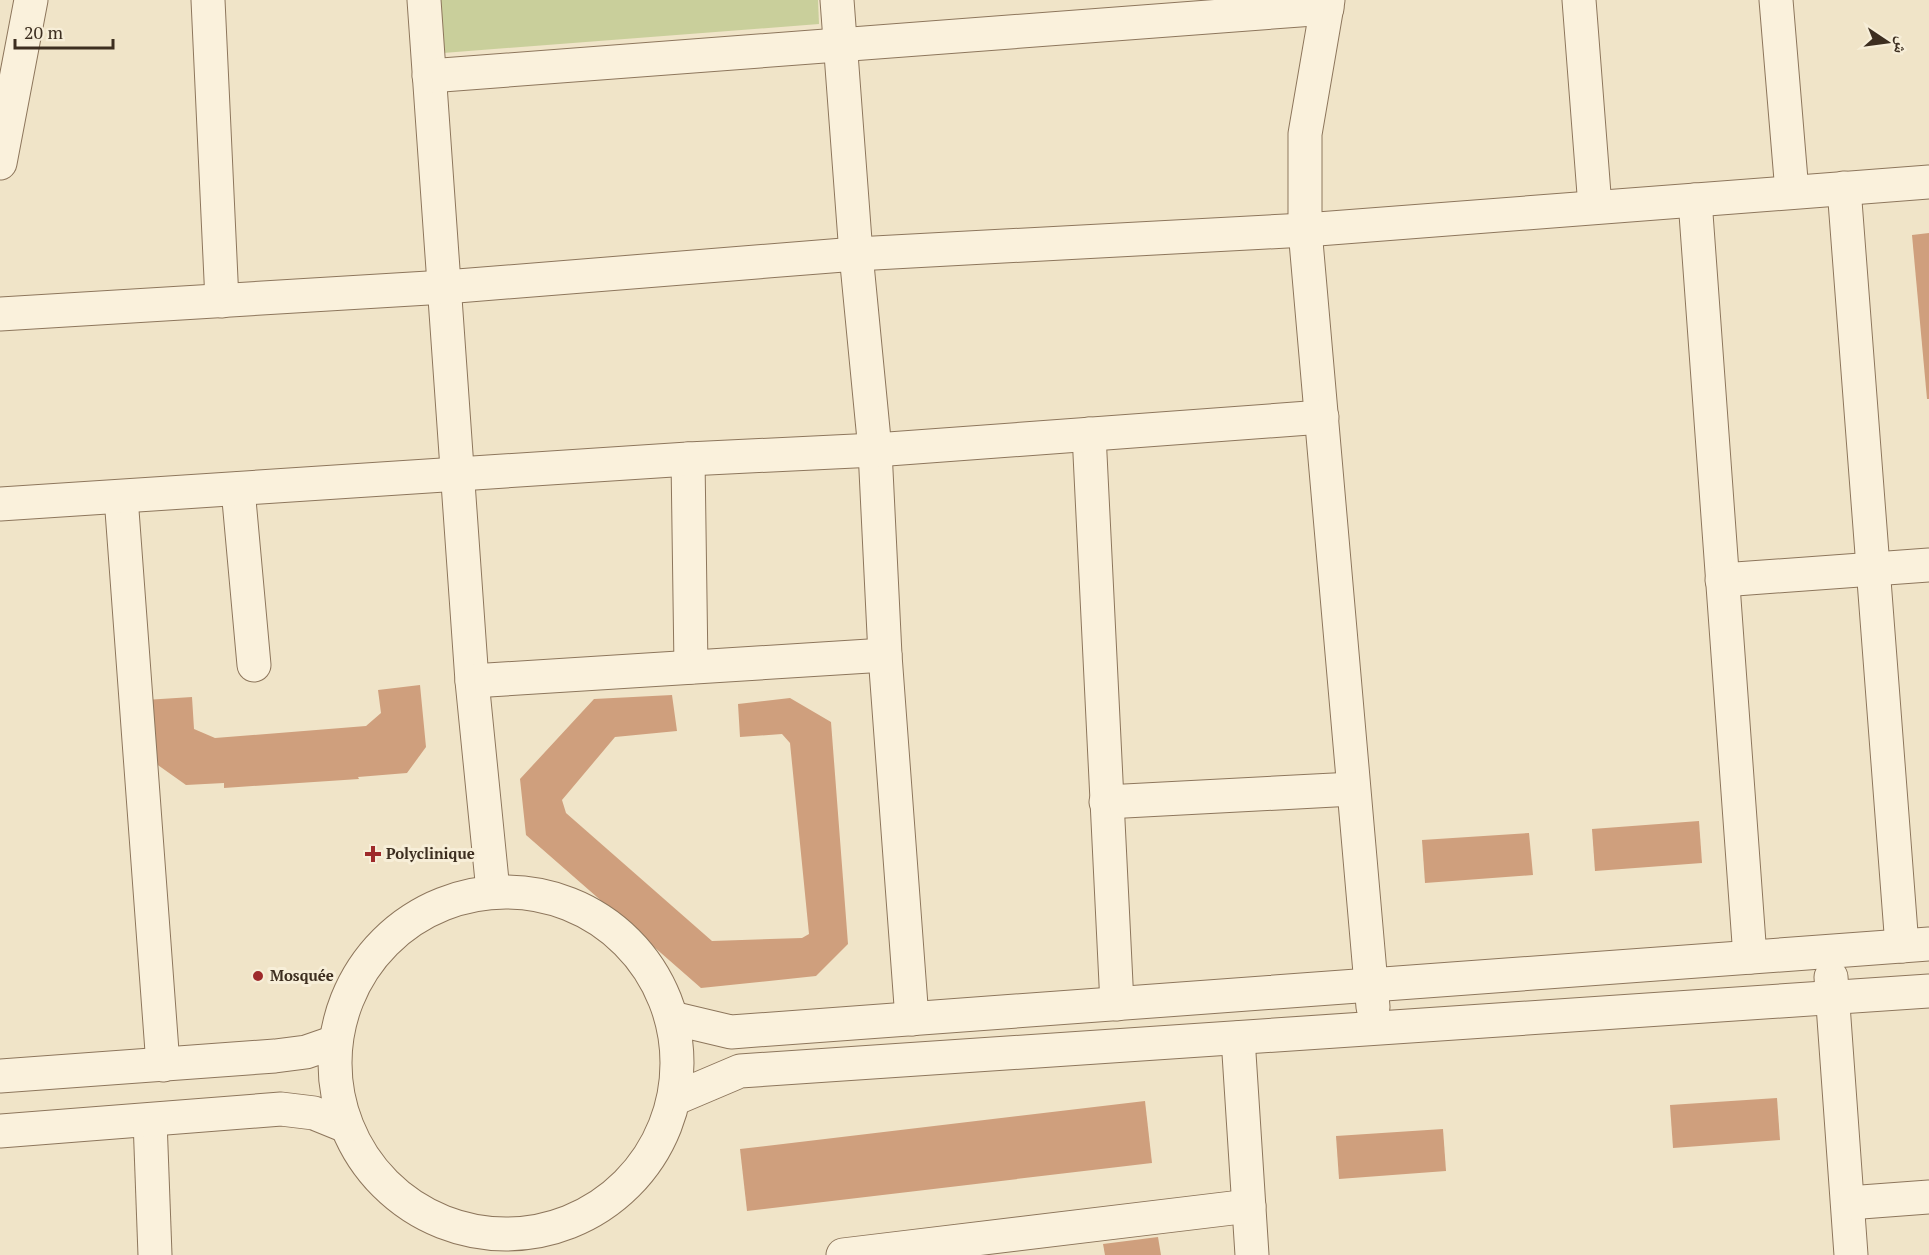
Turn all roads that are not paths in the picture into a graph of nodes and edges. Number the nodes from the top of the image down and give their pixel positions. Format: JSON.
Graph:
{"nodes":[{"id":1,"x":32,"y":0,"type":"edge"},
{"id":2,"x":208,"y":0,"type":"edge"},
{"id":3,"x":424,"y":0,"type":"edge"},
{"id":4,"x":837,"y":0,"type":"edge"},
{"id":5,"x":1579,"y":0,"type":"edge"},
{"id":6,"x":1776,"y":0,"type":"edge"},
{"id":7,"x":1328,"y":4,"type":"edge"},
{"id":8,"x":840,"y":44,"type":"junction"},
{"id":9,"x":429,"y":76,"type":"junction"},
{"id":10,"x":1,"y":155,"type":"edge"},
{"id":11,"x":1929,"y":182,"type":"edge"},
{"id":12,"x":1844,"y":188,"type":"junction"},
{"id":13,"x":1792,"y":192,"type":"junction"},
{"id":14,"x":1695,"y":200,"type":"junction"},
{"id":15,"x":1595,"y":207,"type":"junction"},
{"id":16,"x":1305,"y":230,"type":"junction"},
{"id":17,"x":856,"y":254,"type":"junction"},
{"id":18,"x":445,"y":287,"type":"junction"},
{"id":19,"x":222,"y":301,"type":"junction"},
{"id":20,"x":0,"y":314,"type":"edge"},
{"id":21,"x":1322,"y":417,"type":"junction"},
{"id":22,"x":1089,"y":434,"type":"junction"},
{"id":23,"x":875,"y":450,"type":"junction"},
{"id":24,"x":688,"y":459,"type":"junction"},
{"id":25,"x":458,"y":474,"type":"junction"},
{"id":26,"x":238,"y":489,"type":"junction"},
{"id":27,"x":122,"y":497,"type":"junction"},
{"id":28,"x":0,"y":504,"type":"edge"},
{"id":29,"x":1929,"y":565,"type":"edge"},
{"id":30,"x":1874,"y":569,"type":"junction"},
{"id":31,"x":1722,"y":580,"type":"junction"},
{"id":32,"x":885,"y":655,"type":"junction"},
{"id":33,"x":254,"y":665,"type":"dead end"},
{"id":34,"x":692,"y":667,"type":"junction"},
{"id":35,"x":472,"y":681,"type":"junction"},
{"id":36,"x":1353,"y":789,"type":"junction"},
{"id":37,"x":1106,"y":802,"type":"junction"},
{"id":38,"x":493,"y":891,"type":"junction"},
{"id":39,"x":1916,"y":945,"type":"edge"},
{"id":40,"x":1829,"y":951,"type":"junction"},
{"id":41,"x":1750,"y":957,"type":"junction"},
{"id":42,"x":1370,"y":985,"type":"junction"},
{"id":43,"x":1929,"y":991,"type":"edge"},
{"id":44,"x":1833,"y":998,"type":"junction"},
{"id":45,"x":1117,"y":1004,"type":"junction"},
{"id":46,"x":672,"y":1018,"type":"junction"},
{"id":47,"x":912,"y":1019,"type":"junction"},
{"id":48,"x":1376,"y":1028,"type":"junction"},
{"id":49,"x":1238,"y":1038,"type":"junction"},
{"id":50,"x":335,"y":1042,"type":"junction"},
{"id":51,"x":163,"y":1065,"type":"junction"},
{"id":52,"x":0,"y":1076,"type":"edge"},
{"id":53,"x":674,"y":1099,"type":"junction"},
{"id":54,"x":150,"y":1120,"type":"junction"},
{"id":55,"x":346,"y":1126,"type":"junction"},
{"id":56,"x":0,"y":1131,"type":"edge"},
{"id":57,"x":1929,"y":1197,"type":"edge"},
{"id":58,"x":1848,"y":1203,"type":"junction"},
{"id":59,"x":1249,"y":1206,"type":"junction"},
{"id":60,"x":515,"y":1246,"type":"edge"},
{"id":61,"x":155,"y":1255,"type":"edge"},
{"id":62,"x":843,"y":1255,"type":"edge"},
{"id":63,"x":1252,"y":1255,"type":"edge"},
{"id":64,"x":1851,"y":1255,"type":"edge"}],
"edges":[{"from":1,"to":10,"type":"street"},
{"from":2,"to":19,"type":"street"},
{"from":3,"to":9,"type":"street"},
{"from":4,"to":8,"type":"street"},
{"from":5,"to":15,"type":"street"},
{"from":6,"to":13,"type":"street"},
{"from":7,"to":8,"type":"street"},
{"from":7,"to":16,"type":"street"},
{"from":8,"to":9,"type":"street"},
{"from":8,"to":17,"type":"street"},
{"from":9,"to":18,"type":"street"},
{"from":11,"to":12,"type":"street"},
{"from":12,"to":13,"type":"street"},
{"from":12,"to":30,"type":"street"},
{"from":13,"to":14,"type":"street"},
{"from":14,"to":15,"type":"street"},
{"from":14,"to":31,"type":"street"},
{"from":15,"to":16,"type":"street"},
{"from":16,"to":17,"type":"street"},
{"from":16,"to":21,"type":"street"},
{"from":17,"to":18,"type":"street"},
{"from":17,"to":23,"type":"street"},
{"from":18,"to":19,"type":"street"},
{"from":18,"to":25,"type":"street"},
{"from":19,"to":20,"type":"street"},
{"from":21,"to":22,"type":"street"},
{"from":21,"to":36,"type":"street"},
{"from":22,"to":23,"type":"street"},
{"from":22,"to":37,"type":"street"},
{"from":23,"to":24,"type":"street"},
{"from":23,"to":32,"type":"street"},
{"from":24,"to":25,"type":"street"},
{"from":24,"to":34,"type":"street"},
{"from":25,"to":26,"type":"street"},
{"from":25,"to":35,"type":"street"},
{"from":26,"to":27,"type":"street"},
{"from":26,"to":33,"type":"street"},
{"from":27,"to":28,"type":"street"},
{"from":27,"to":51,"type":"street"},
{"from":29,"to":30,"type":"street"},
{"from":30,"to":31,"type":"street"},
{"from":30,"to":39,"type":"street"},
{"from":31,"to":41,"type":"street"},
{"from":32,"to":34,"type":"street"},
{"from":32,"to":47,"type":"street"},
{"from":34,"to":35,"type":"street"},
{"from":35,"to":38,"type":"street"},
{"from":36,"to":37,"type":"street"},
{"from":36,"to":42,"type":"street"},
{"from":37,"to":45,"type":"street"},
{"from":38,"to":46,"type":"street"},
{"from":38,"to":50,"type":"street"},
{"from":39,"to":40,"type":"street"},
{"from":40,"to":41,"type":"street"},
{"from":40,"to":44,"type":"street"},
{"from":41,"to":42,"type":"street"},
{"from":42,"to":45,"type":"street"},
{"from":42,"to":48,"type":"street"},
{"from":43,"to":44,"type":"street"},
{"from":44,"to":48,"type":"street"},
{"from":44,"to":58,"type":"street"},
{"from":45,"to":47,"type":"street"},
{"from":46,"to":47,"type":"street"},
{"from":46,"to":53,"type":"street"},
{"from":48,"to":49,"type":"street"},
{"from":49,"to":53,"type":"street"},
{"from":49,"to":59,"type":"street"},
{"from":50,"to":51,"type":"street"},
{"from":50,"to":55,"type":"street"},
{"from":51,"to":52,"type":"street"},
{"from":53,"to":60,"type":"street"},
{"from":54,"to":55,"type":"street"},
{"from":54,"to":56,"type":"street"},
{"from":54,"to":61,"type":"street"},
{"from":55,"to":60,"type":"street"},
{"from":57,"to":58,"type":"street"},
{"from":58,"to":64,"type":"street"},
{"from":59,"to":62,"type":"street"},
{"from":59,"to":63,"type":"street"}]}
